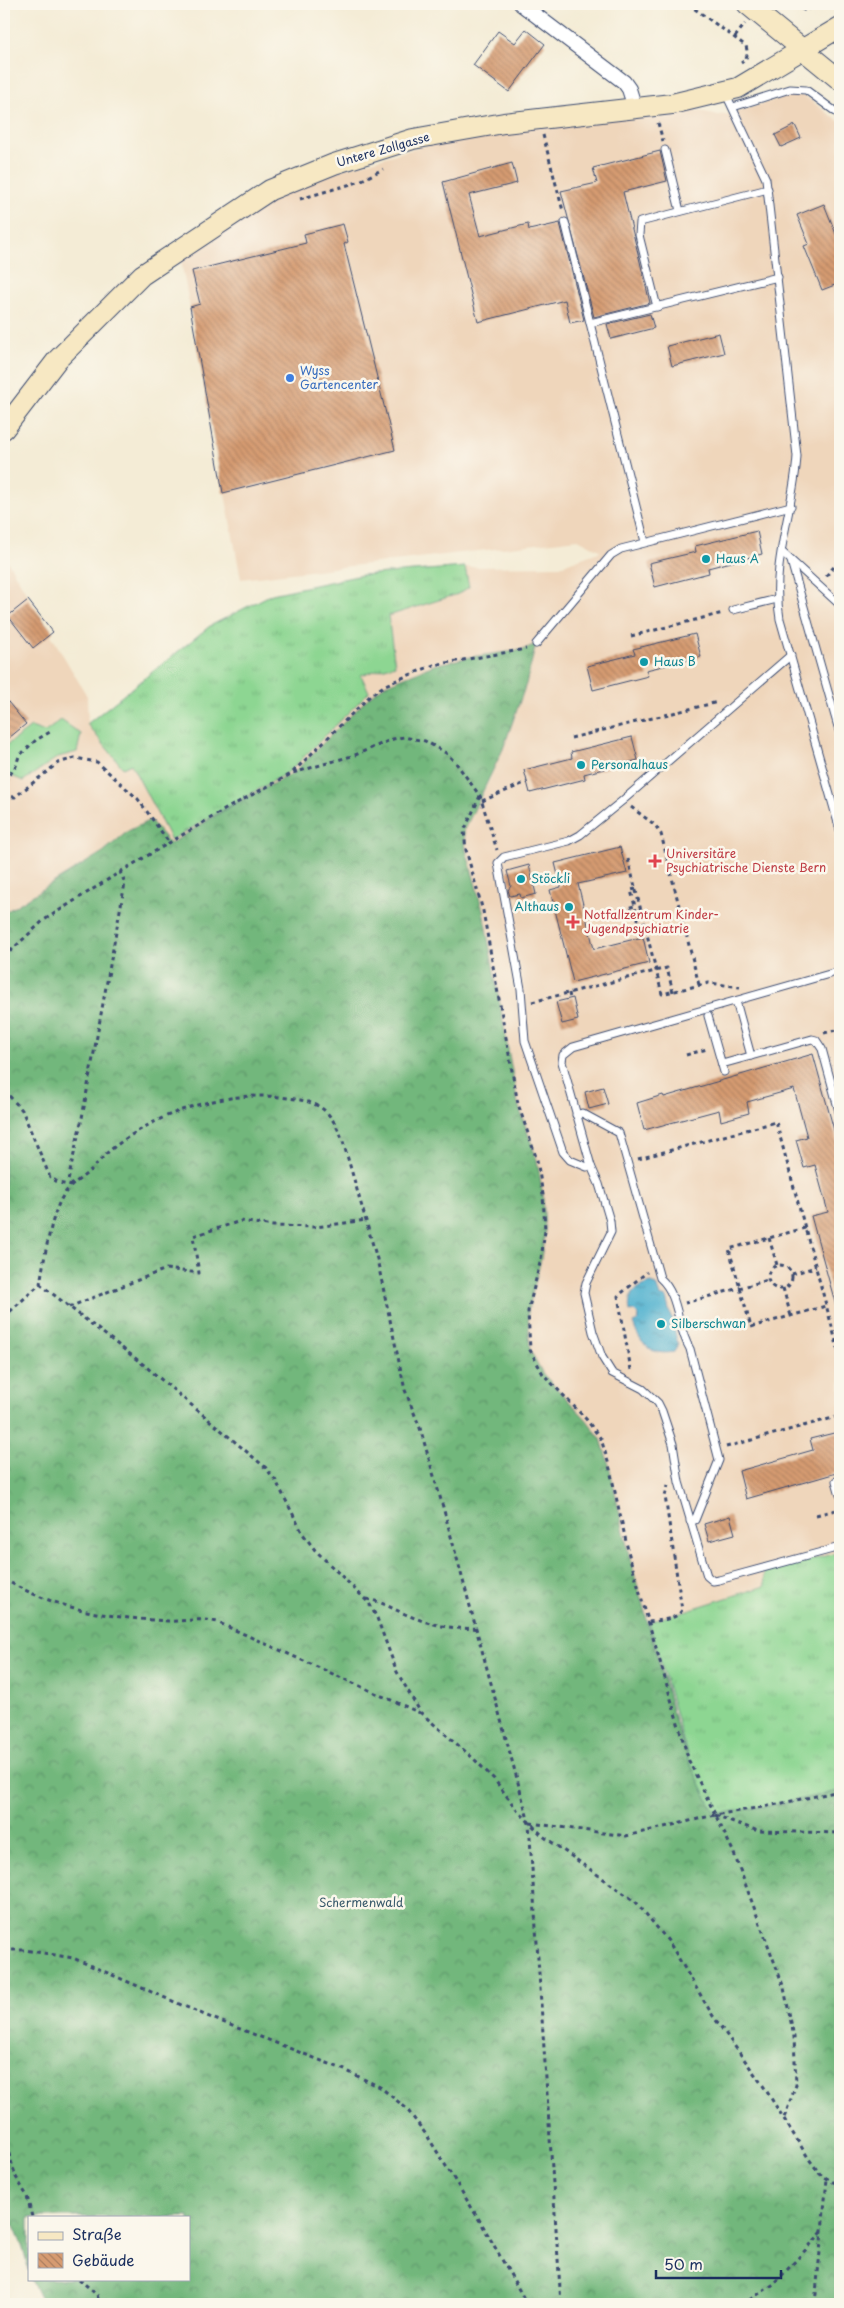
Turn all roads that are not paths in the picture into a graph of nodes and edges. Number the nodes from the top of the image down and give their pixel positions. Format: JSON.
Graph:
{"nodes":[{"id":1,"x":521,"y":4,"type":"edge"},
{"id":2,"x":747,"y":4,"type":"edge"},
{"id":3,"x":840,"y":27,"type":"edge"},
{"id":4,"x":803,"y":50,"type":"junction"},
{"id":5,"x":840,"y":80,"type":"edge"},
{"id":6,"x":729,"y":100,"type":"junction"},
{"id":7,"x":644,"y":107,"type":"junction"},
{"id":8,"x":840,"y":115,"type":"edge"},
{"id":9,"x":665,"y":150,"type":"road end"},
{"id":10,"x":768,"y":189,"type":"junction"},
{"id":11,"x":680,"y":211,"type":"junction"},
{"id":12,"x":565,"y":222,"type":"road end"},
{"id":13,"x":778,"y":277,"type":"junction"},
{"id":14,"x":657,"y":307,"type":"junction"},
{"id":15,"x":590,"y":323,"type":"junction"},
{"id":16,"x":4,"y":430,"type":"edge"},
{"id":17,"x":790,"y":506,"type":"junction"},
{"id":18,"x":645,"y":542,"type":"junction"},
{"id":19,"x":782,"y":552,"type":"junction"},
{"id":20,"x":791,"y":561,"type":"junction"},
{"id":21,"x":777,"y":599,"type":"junction"},
{"id":22,"x":840,"y":605,"type":"edge"},
{"id":23,"x":733,"y":610,"type":"road end"},
{"id":24,"x":536,"y":644,"type":"road end"},
{"id":25,"x":791,"y":655,"type":"junction"},
{"id":26,"x":840,"y":734,"type":"edge"},
{"id":27,"x":840,"y":830,"type":"edge"},
{"id":28,"x":840,"y":971,"type":"edge"},
{"id":29,"x":736,"y":1001,"type":"junction"},
{"id":30,"x":708,"y":1016,"type":"dead end"},
{"id":31,"x":751,"y":1056,"type":"junction"},
{"id":32,"x":722,"y":1064,"type":"junction"},
{"id":33,"x":724,"y":1072,"type":"dead end"},
{"id":34,"x":576,"y":1115,"type":"junction"},
{"id":35,"x":840,"y":1115,"type":"edge"},
{"id":36,"x":591,"y":1166,"type":"junction"},
{"id":37,"x":836,"y":1481,"type":"dead end"},
{"id":38,"x":840,"y":1492,"type":"edge"},
{"id":39,"x":690,"y":1521,"type":"junction"},
{"id":40,"x":840,"y":1547,"type":"edge"}],
"edges":[{"from":1,"to":7,"type":"street"},
{"from":2,"to":4,"type":"street"},
{"from":3,"to":4,"type":"street","name":"Untere Zollgasse"},
{"from":4,"to":5,"type":"street"},
{"from":4,"to":6,"type":"street","name":"Untere Zollgasse"},
{"from":6,"to":7,"type":"street","name":"Untere Zollgasse"},
{"from":6,"to":8,"type":"lane"},
{"from":6,"to":10,"type":"lane"},
{"from":7,"to":16,"type":"street","name":"Untere Zollgasse"},
{"from":9,"to":11,"type":"lane"},
{"from":10,"to":11,"type":"lane"},
{"from":10,"to":13,"type":"lane"},
{"from":11,"to":14,"type":"lane"},
{"from":12,"to":15,"type":"lane"},
{"from":13,"to":14,"type":"lane"},
{"from":13,"to":17,"type":"lane"},
{"from":14,"to":15,"type":"lane"},
{"from":15,"to":18,"type":"lane"},
{"from":17,"to":18,"type":"lane"},
{"from":17,"to":19,"type":"lane"},
{"from":18,"to":24,"type":"lane"},
{"from":19,"to":20,"type":"lane"},
{"from":19,"to":21,"type":"lane"},
{"from":20,"to":22,"type":"lane"},
{"from":20,"to":26,"type":"lane"},
{"from":21,"to":23,"type":"lane"},
{"from":21,"to":25,"type":"lane"},
{"from":25,"to":27,"type":"lane"},
{"from":25,"to":36,"type":"lane"},
{"from":28,"to":29,"type":"lane"},
{"from":29,"to":31,"type":"lane"},
{"from":29,"to":34,"type":"lane"},
{"from":30,"to":32,"type":"lane"},
{"from":31,"to":32,"type":"lane"},
{"from":31,"to":35,"type":"lane"},
{"from":32,"to":33,"type":"lane"},
{"from":34,"to":36,"type":"lane"},
{"from":34,"to":39,"type":"lane"},
{"from":36,"to":39,"type":"lane"},
{"from":37,"to":38,"type":"lane"},
{"from":39,"to":40,"type":"lane"}]}
